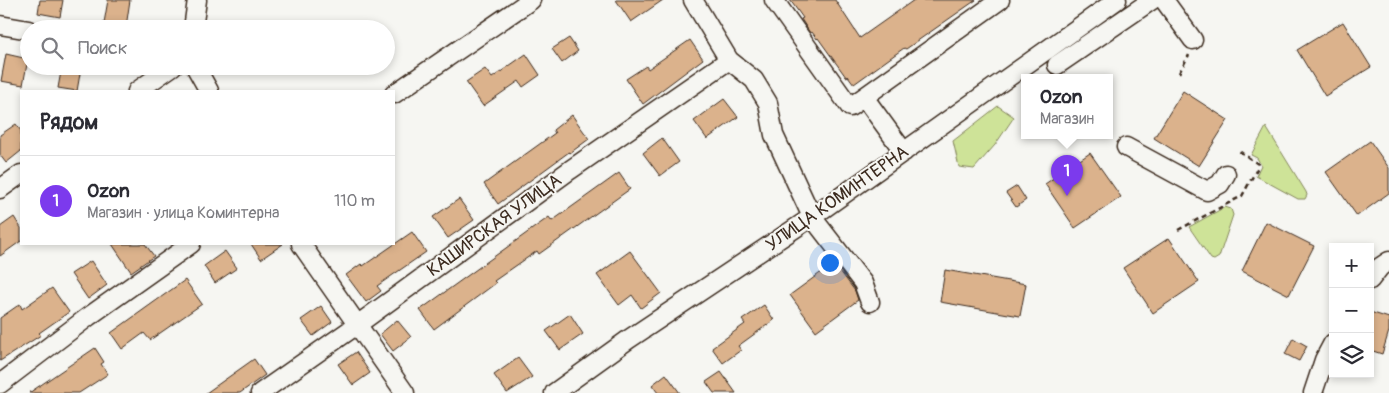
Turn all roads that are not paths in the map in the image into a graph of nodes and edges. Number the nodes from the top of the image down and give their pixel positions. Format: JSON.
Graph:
{"nodes":[{"id":1,"x":197,"y":0,"type":"edge"},
{"id":2,"x":531,"y":0,"type":"edge"},
{"id":3,"x":693,"y":0,"type":"edge"},
{"id":4,"x":774,"y":0,"type":"edge"},
{"id":5,"x":1000,"y":0,"type":"edge"},
{"id":6,"x":1117,"y":0,"type":"edge"},
{"id":7,"x":1152,"y":0,"type":"edge"},
{"id":8,"x":1164,"y":0,"type":"edge"},
{"id":9,"x":194,"y":20,"type":"edge"},
{"id":10,"x":0,"y":25,"type":"edge"},
{"id":11,"x":20,"y":28,"type":"edge"},
{"id":12,"x":1193,"y":40,"type":"dead end"},
{"id":13,"x":729,"y":60,"type":"junction"},
{"id":14,"x":1057,"y":65,"type":"dead end"},
{"id":15,"x":160,"y":75,"type":"edge"},
{"id":16,"x":200,"y":75,"type":"edge"},
{"id":17,"x":139,"y":90,"type":"edge"},
{"id":18,"x":208,"y":90,"type":"edge"},
{"id":19,"x":395,"y":93,"type":"edge"},
{"id":20,"x":864,"y":97,"type":"junction"},
{"id":21,"x":1126,"y":147,"type":"dead end"},
{"id":22,"x":904,"y":152,"type":"junction"},
{"id":23,"x":1226,"y":174,"type":"dead end"},
{"id":24,"x":20,"y":175,"type":"edge"},
{"id":25,"x":0,"y":189,"type":"edge"},
{"id":26,"x":812,"y":217,"type":"junction"},
{"id":27,"x":190,"y":245,"type":"edge"},
{"id":28,"x":302,"y":245,"type":"edge"},
{"id":29,"x":1389,"y":260,"type":"edge"},
{"id":30,"x":1374,"y":275,"type":"edge"},
{"id":31,"x":870,"y":302,"type":"dead end"},
{"id":32,"x":357,"y":325,"type":"junction"},
{"id":33,"x":1329,"y":351,"type":"edge"},
{"id":34,"x":0,"y":384,"type":"edge"},
{"id":35,"x":260,"y":393,"type":"edge"},
{"id":36,"x":404,"y":393,"type":"edge"},
{"id":37,"x":554,"y":393,"type":"edge"},
{"id":38,"x":1313,"y":393,"type":"edge"}],
"edges":[{"from":1,"to":9,"type":"street"},
{"from":2,"to":19,"type":"street"},
{"from":3,"to":13,"type":"street"},
{"from":4,"to":20,"type":"street"},
{"from":5,"to":20,"type":"street"},
{"from":6,"to":22,"type":"street","name":"УЛИЦА КОМИНТЕРНА"},
{"from":7,"to":14,"type":"street"},
{"from":8,"to":12,"type":"street"},
{"from":10,"to":11,"type":"street"},
{"from":13,"to":26,"type":"street"},
{"from":13,"to":32,"type":"street","name":"КАШИРСКАЯ УЛИЦА"},
{"from":15,"to":17,"type":"street"},
{"from":16,"to":18,"type":"street"},
{"from":20,"to":22,"type":"street"},
{"from":21,"to":23,"type":"street"},
{"from":22,"to":26,"type":"street","name":"УЛИЦА КОМИНТЕРНА"},
{"from":24,"to":25,"type":"street"},
{"from":26,"to":31,"type":"street"},
{"from":26,"to":37,"type":"street","name":"УЛИЦА КОМИНТЕРНА"},
{"from":27,"to":34,"type":"street"},
{"from":28,"to":32,"type":"street"},
{"from":29,"to":30,"type":"street"},
{"from":32,"to":35,"type":"street","name":"КАШИРСКАЯ УЛИЦА"},
{"from":32,"to":36,"type":"street"},
{"from":33,"to":38,"type":"street"}]}
